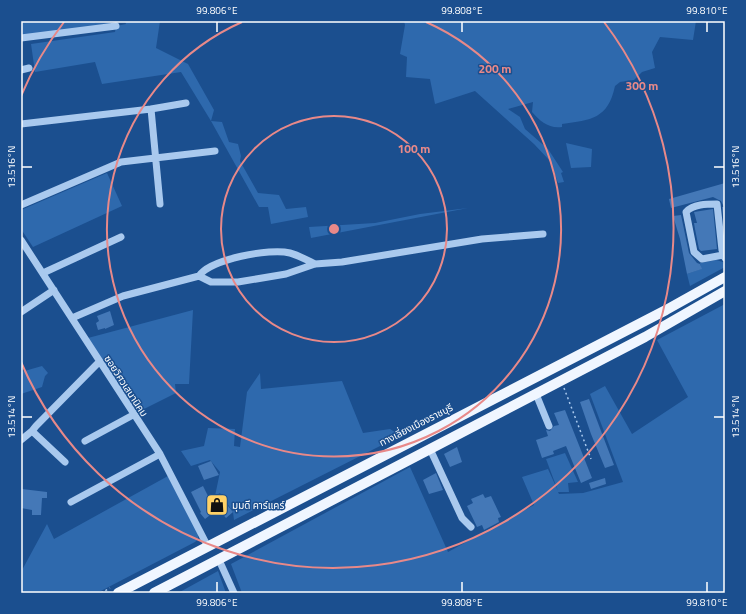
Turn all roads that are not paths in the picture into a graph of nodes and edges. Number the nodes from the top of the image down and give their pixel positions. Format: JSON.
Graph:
{"nodes":[{"id":1,"x":116,"y":26,"type":"dead end"},
{"id":2,"x":21,"y":38,"type":"edge"},
{"id":3,"x":29,"y":68,"type":"dead end"},
{"id":4,"x":21,"y":70,"type":"edge"},
{"id":5,"x":186,"y":103,"type":"dead end"},
{"id":6,"x":152,"y":109,"type":"junction"},
{"id":7,"x":21,"y":124,"type":"edge"},
{"id":8,"x":215,"y":151,"type":"dead end"},
{"id":9,"x":156,"y":157,"type":"junction"},
{"id":10,"x":160,"y":204,"type":"dead end"},
{"id":11,"x":21,"y":205,"type":"edge"},
{"id":12,"x":543,"y":234,"type":"dead end"},
{"id":13,"x":121,"y":237,"type":"dead end"},
{"id":14,"x":21,"y":240,"type":"edge"},
{"id":15,"x":724,"y":257,"type":"edge"},
{"id":16,"x":315,"y":264,"type":"junction"},
{"id":17,"x":43,"y":273,"type":"junction"},
{"id":18,"x":199,"y":276,"type":"junction"},
{"id":19,"x":725,"y":277,"type":"edge"},
{"id":20,"x":54,"y":290,"type":"junction"},
{"id":21,"x":725,"y":291,"type":"edge"},
{"id":22,"x":666,"y":310,"type":"junction"},
{"id":23,"x":21,"y":312,"type":"edge"},
{"id":24,"x":72,"y":318,"type":"junction"},
{"id":25,"x":672,"y":322,"type":"junction"},
{"id":26,"x":99,"y":362,"type":"junction"},
{"id":27,"x":536,"y":394,"type":"junction"},
{"id":28,"x":133,"y":415,"type":"junction"},
{"id":29,"x":549,"y":426,"type":"dead end"},
{"id":30,"x":32,"y":431,"type":"junction"},
{"id":31,"x":21,"y":440,"type":"edge"},
{"id":32,"x":85,"y":441,"type":"dead end"},
{"id":33,"x":430,"y":449,"type":"junction"},
{"id":34,"x":160,"y":454,"type":"junction"},
{"id":35,"x":65,"y":462,"type":"dead end"},
{"id":36,"x":71,"y":502,"type":"dead end"},
{"id":37,"x":471,"y":527,"type":"dead end"},
{"id":38,"x":208,"y":546,"type":"junction"},
{"id":39,"x":218,"y":560,"type":"junction"},
{"id":40,"x":118,"y":593,"type":"edge"},
{"id":41,"x":154,"y":593,"type":"edge"},
{"id":42,"x":234,"y":593,"type":"edge"}],
"edges":[{"from":1,"to":2,"type":"street"},
{"from":3,"to":4,"type":"street"},
{"from":5,"to":6,"type":"street"},
{"from":6,"to":7,"type":"street"},
{"from":6,"to":9,"type":"street"},
{"from":8,"to":9,"type":"street"},
{"from":9,"to":10,"type":"street"},
{"from":9,"to":11,"type":"street"},
{"from":12,"to":16,"type":"street"},
{"from":13,"to":17,"type":"street"},
{"from":14,"to":17,"type":"street","name":"ซอยวิศวเสนานิคม"},
{"from":15,"to":15,"type":"street"},
{"from":16,"to":18,"type":"street"},
{"from":16,"to":18,"type":"street"},
{"from":17,"to":20,"type":"street","name":"ซอยวิศวเสนานิคม"},
{"from":18,"to":24,"type":"street"},
{"from":19,"to":22,"type":"main road","name":"ทางเลี่ยงเมืองราชบุรี"},
{"from":20,"to":23,"type":"street"},
{"from":20,"to":24,"type":"street","name":"ซอยวิศวเสนานิคม"},
{"from":21,"to":25,"type":"main road"},
{"from":22,"to":25,"type":"main road"},
{"from":22,"to":38,"type":"main road","name":"ทางเลี่ยงเมืองราชบุรี"},
{"from":24,"to":26,"type":"street","name":"ซอยวิศวเสนานิคม"},
{"from":25,"to":27,"type":"main road"},
{"from":26,"to":28,"type":"street","name":"ซอยวิศวเสนานิคม"},
{"from":26,"to":30,"type":"street"},
{"from":27,"to":29,"type":"street"},
{"from":27,"to":33,"type":"main road"},
{"from":28,"to":32,"type":"street"},
{"from":28,"to":34,"type":"street","name":"ซอยวิศวเสนานิคม"},
{"from":30,"to":31,"type":"street"},
{"from":30,"to":35,"type":"street"},
{"from":33,"to":37,"type":"street"},
{"from":33,"to":39,"type":"main road"},
{"from":34,"to":36,"type":"street"},
{"from":34,"to":38,"type":"street","name":"ซอยวิศวเสนานิคม"},
{"from":38,"to":40,"type":"main road","name":"ทางเลี่ยงเมืองราชบุรี"},
{"from":39,"to":41,"type":"main road"},
{"from":39,"to":42,"type":"street"}]}
